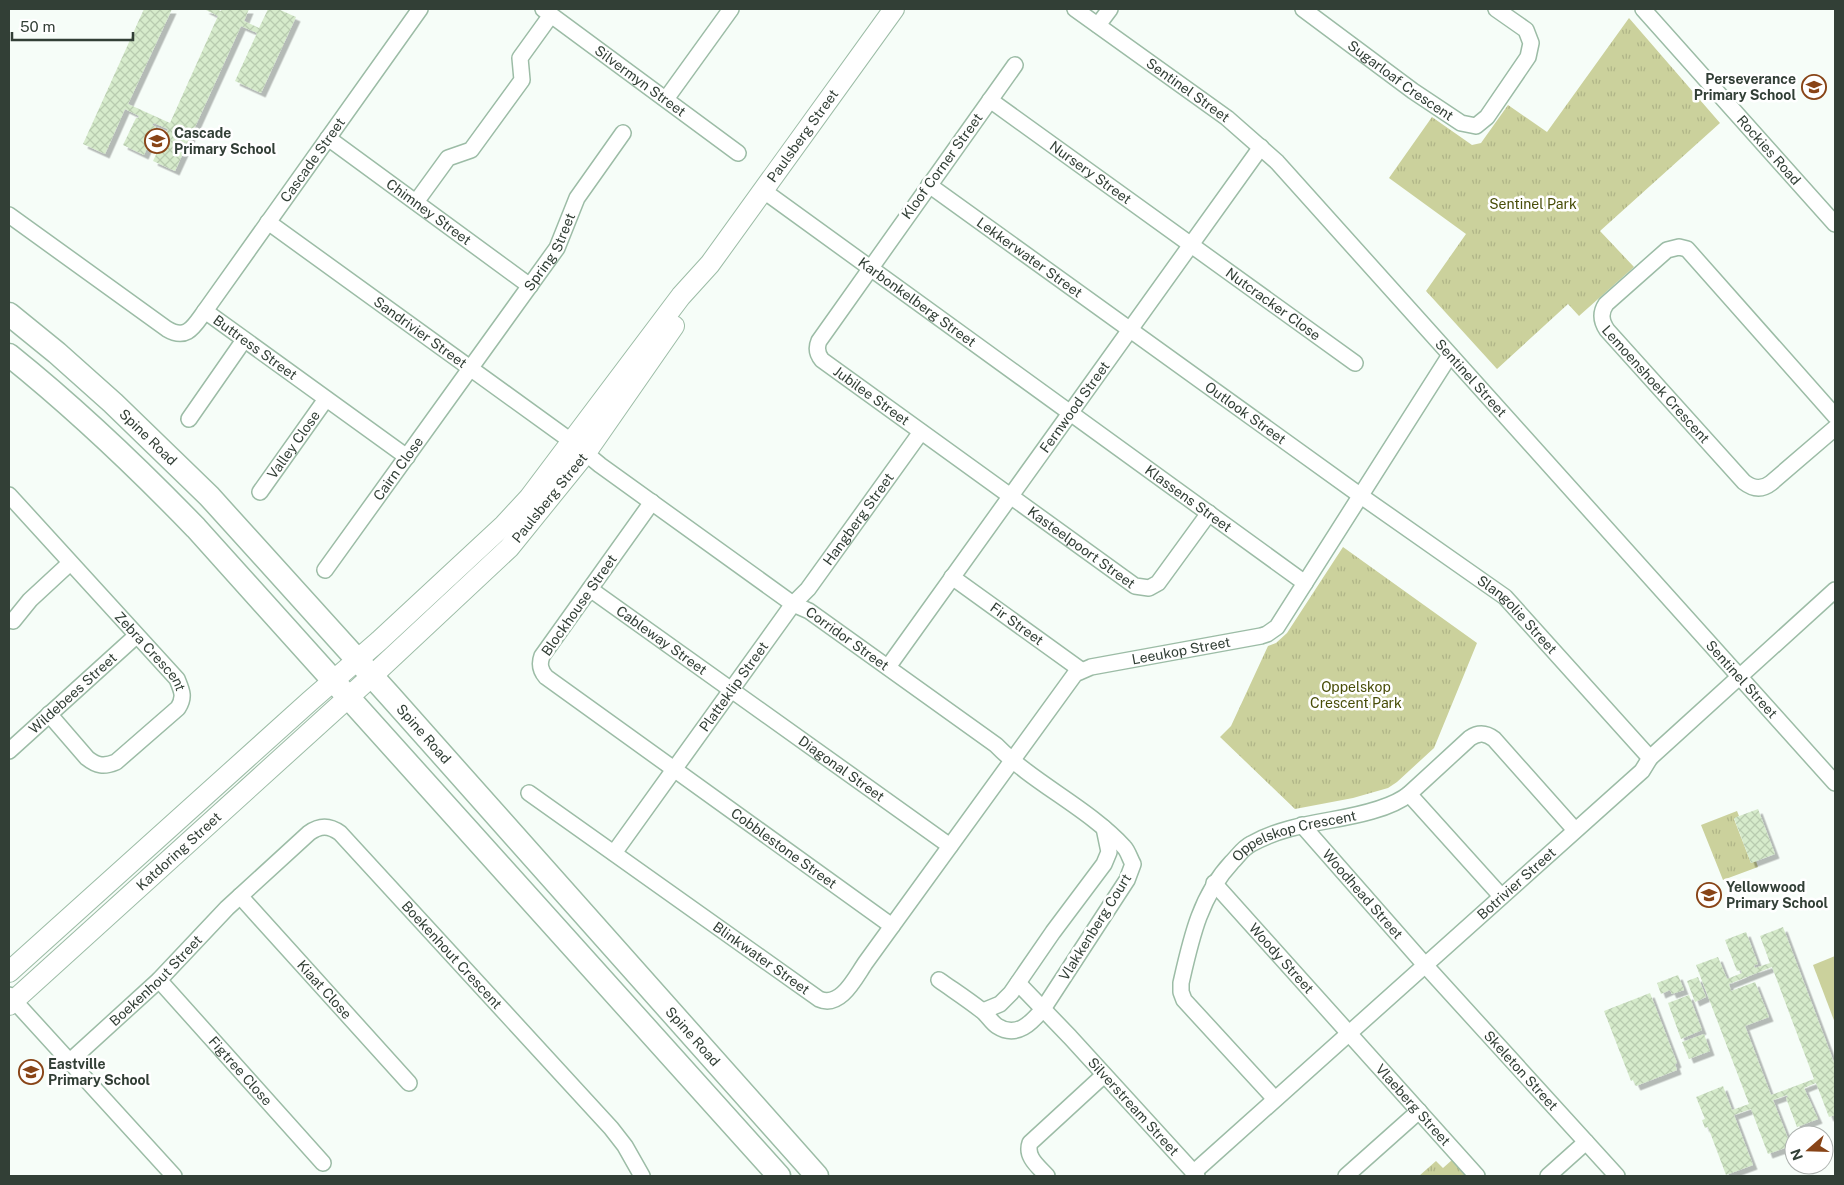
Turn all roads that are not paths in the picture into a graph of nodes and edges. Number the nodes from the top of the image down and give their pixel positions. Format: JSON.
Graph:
{"nodes":[{"id":1,"x":420,"y":9,"type":"edge"},
{"id":2,"x":894,"y":9,"type":"edge"},
{"id":3,"x":1075,"y":9,"type":"edge"},
{"id":4,"x":1110,"y":9,"type":"edge"},
{"id":5,"x":1302,"y":9,"type":"edge"},
{"id":6,"x":1496,"y":9,"type":"edge"},
{"id":7,"x":1643,"y":9,"type":"edge"},
{"id":8,"x":547,"y":12,"type":"edge"},
{"id":9,"x":723,"y":12,"type":"edge"},
{"id":10,"x":1098,"y":25,"type":"junction"},
{"id":11,"x":1015,"y":64,"type":"dead end"},
{"id":12,"x":666,"y":100,"type":"junction"},
{"id":13,"x":990,"y":100,"type":"junction"},
{"id":14,"x":623,"y":133,"type":"dead end"},
{"id":15,"x":328,"y":138,"type":"junction"},
{"id":16,"x":1262,"y":147,"type":"junction"},
{"id":17,"x":738,"y":153,"type":"dead end"},
{"id":18,"x":929,"y":185,"type":"junction"},
{"id":19,"x":764,"y":191,"type":"junction"},
{"id":20,"x":416,"y":202,"type":"junction"},
{"id":21,"x":9,"y":215,"type":"edge"},
{"id":22,"x":268,"y":222,"type":"junction"},
{"id":23,"x":1835,"y":224,"type":"edge"},
{"id":24,"x":1191,"y":246,"type":"junction"},
{"id":25,"x":870,"y":268,"type":"junction"},
{"id":26,"x":530,"y":286,"type":"junction"},
{"id":27,"x":205,"y":311,"type":"junction"},
{"id":28,"x":9,"y":314,"type":"edge"},
{"id":29,"x":1130,"y":329,"type":"junction"},
{"id":30,"x":244,"y":340,"type":"junction"},
{"id":31,"x":1450,"y":354,"type":"junction"},
{"id":32,"x":9,"y":355,"type":"edge"},
{"id":33,"x":1355,"y":363,"type":"dead end"},
{"id":34,"x":472,"y":368,"type":"junction"},
{"id":35,"x":326,"y":399,"type":"junction"},
{"id":36,"x":1071,"y":412,"type":"junction"},
{"id":37,"x":1835,"y":416,"type":"edge"},
{"id":38,"x":189,"y":419,"type":"dead end"},
{"id":39,"x":1835,"y":428,"type":"edge"},
{"id":40,"x":921,"y":432,"type":"junction"},
{"id":41,"x":578,"y":447,"type":"junction"},
{"id":42,"x":407,"y":457,"type":"junction"},
{"id":43,"x":260,"y":492,"type":"dead end"},
{"id":44,"x":9,"y":494,"type":"edge"},
{"id":45,"x":1010,"y":496,"type":"junction"},
{"id":46,"x":1361,"y":496,"type":"junction"},
{"id":47,"x":652,"y":502,"type":"junction"},
{"id":48,"x":1210,"y":513,"type":"junction"},
{"id":49,"x":70,"y":563,"type":"junction"},
{"id":50,"x":325,"y":570,"type":"dead end"},
{"id":51,"x":952,"y":577,"type":"junction"},
{"id":52,"x":1305,"y":583,"type":"junction"},
{"id":53,"x":590,"y":589,"type":"junction"},
{"id":54,"x":1835,"y":590,"type":"edge"},
{"id":55,"x":793,"y":604,"type":"junction"},
{"id":56,"x":13,"y":620,"type":"dead end"},
{"id":57,"x":136,"y":636,"type":"junction"},
{"id":58,"x":888,"y":667,"type":"junction"},
{"id":59,"x":365,"y":668,"type":"junction"},
{"id":60,"x":1081,"y":670,"type":"junction"},
{"id":61,"x":1740,"y":677,"type":"junction"},
{"id":62,"x":333,"y":681,"type":"junction"},
{"id":63,"x":732,"y":690,"type":"junction"},
{"id":64,"x":349,"y":698,"type":"junction"},
{"id":65,"x":50,"y":714,"type":"junction"},
{"id":66,"x":9,"y":751,"type":"edge"},
{"id":67,"x":1650,"y":758,"type":"junction"},
{"id":68,"x":1012,"y":761,"type":"junction"},
{"id":69,"x":675,"y":770,"type":"junction"},
{"id":70,"x":1835,"y":783,"type":"edge"},
{"id":71,"x":529,"y":793,"type":"dead end"},
{"id":72,"x":1409,"y":794,"type":"junction"},
{"id":73,"x":1302,"y":825,"type":"junction"},
{"id":74,"x":1104,"y":828,"type":"junction"},
{"id":75,"x":1575,"y":830,"type":"junction"},
{"id":76,"x":950,"y":846,"type":"junction"},
{"id":77,"x":614,"y":853,"type":"junction"},
{"id":78,"x":1214,"y":883,"type":"junction"},
{"id":79,"x":240,"y":896,"type":"junction"},
{"id":80,"x":1501,"y":896,"type":"junction"},
{"id":81,"x":892,"y":926,"type":"junction"},
{"id":82,"x":1425,"y":965,"type":"junction"},
{"id":83,"x":9,"y":972,"type":"edge"},
{"id":84,"x":159,"y":980,"type":"junction"},
{"id":85,"x":939,"y":980,"type":"dead end"},
{"id":86,"x":1018,"y":983,"type":"junction"},
{"id":87,"x":10,"y":1000,"type":"edge"},
{"id":88,"x":1043,"y":1009,"type":"junction"},
{"id":89,"x":983,"y":1011,"type":"junction"},
{"id":90,"x":1349,"y":1033,"type":"junction"},
{"id":91,"x":69,"y":1062,"type":"junction"},
{"id":92,"x":1104,"y":1075,"type":"junction"},
{"id":93,"x":409,"y":1083,"type":"dead end"},
{"id":94,"x":1275,"y":1099,"type":"junction"},
{"id":95,"x":1419,"y":1111,"type":"junction"},
{"id":96,"x":1586,"y":1142,"type":"junction"},
{"id":97,"x":323,"y":1164,"type":"dead end"},
{"id":98,"x":1195,"y":1174,"type":"edge"},
{"id":99,"x":174,"y":1176,"type":"edge"},
{"id":100,"x":642,"y":1176,"type":"edge"},
{"id":101,"x":779,"y":1176,"type":"edge"},
{"id":102,"x":817,"y":1176,"type":"edge"},
{"id":103,"x":1047,"y":1176,"type":"edge"},
{"id":104,"x":1346,"y":1176,"type":"edge"},
{"id":105,"x":1477,"y":1176,"type":"edge"},
{"id":106,"x":1548,"y":1176,"type":"edge"},
{"id":107,"x":1617,"y":1176,"type":"edge"}],
"edges":[{"from":1,"to":15,"type":"street","name":"Cascade Street"},
{"from":2,"to":19,"type":"street","name":"Paulsberg Street"},
{"from":3,"to":10,"type":"street","name":"Sentinel Street"},
{"from":4,"to":10,"type":"street"},
{"from":5,"to":6,"type":"street","name":"Sugarloaf Crescent"},
{"from":7,"to":23,"type":"street","name":"Rockies Road"},
{"from":8,"to":12,"type":"street","name":"Silvermyn Street"},
{"from":8,"to":20,"type":"street"},
{"from":9,"to":12,"type":"street"},
{"from":10,"to":16,"type":"street","name":"Sentinel Street"},
{"from":11,"to":13,"type":"street","name":"Kloof Corner Street"},
{"from":12,"to":17,"type":"street","name":"Silvermyn Street"},
{"from":13,"to":18,"type":"street","name":"Kloof Corner Street"},
{"from":13,"to":24,"type":"street","name":"Nursery Street"},
{"from":14,"to":26,"type":"street","name":"Spring Street"},
{"from":15,"to":20,"type":"street","name":"Chimney Street"},
{"from":15,"to":22,"type":"street","name":"Cascade Street"},
{"from":16,"to":24,"type":"street","name":"Fernwood Street"},
{"from":16,"to":31,"type":"street","name":"Sentinel Street"},
{"from":18,"to":25,"type":"street","name":"Kloof Corner Street"},
{"from":18,"to":29,"type":"street","name":"Lekkerwater Street"},
{"from":19,"to":25,"type":"street","name":"Karbonkelberg Street"},
{"from":19,"to":41,"type":"street","name":"Paulsberg Street"},
{"from":20,"to":26,"type":"street","name":"Chimney Street"},
{"from":21,"to":27,"type":"street","name":"Buttress Street"},
{"from":22,"to":27,"type":"street","name":"Cascade Street"},
{"from":22,"to":34,"type":"street","name":"Sandrivier Street"},
{"from":24,"to":29,"type":"street","name":"Fernwood Street"},
{"from":24,"to":33,"type":"street","name":"Nutcracker Close"},
{"from":25,"to":36,"type":"street","name":"Karbonkelberg Street"},
{"from":25,"to":40,"type":"street","name":"Jubilee Street"},
{"from":26,"to":34,"type":"street","name":"Spring Street"},
{"from":27,"to":30,"type":"street","name":"Buttress Street"},
{"from":28,"to":59,"type":"main road","name":"Spine Road"},
{"from":29,"to":36,"type":"street","name":"Fernwood Street"},
{"from":29,"to":46,"type":"street","name":"Outlook Street"},
{"from":30,"to":35,"type":"street","name":"Buttress Street"},
{"from":30,"to":38,"type":"street"},
{"from":31,"to":46,"type":"street","name":"Leeukop Street"},
{"from":31,"to":61,"type":"street","name":"Sentinel Street"},
{"from":32,"to":62,"type":"main road"},
{"from":34,"to":41,"type":"street","name":"Sandrivier Street"},
{"from":34,"to":42,"type":"street","name":"Cairn Close"},
{"from":35,"to":42,"type":"street","name":"Buttress Street"},
{"from":35,"to":43,"type":"street","name":"Valley Close"},
{"from":36,"to":45,"type":"street","name":"Fernwood Street"},
{"from":36,"to":48,"type":"street","name":"Klassens Street"},
{"from":37,"to":39,"type":"street","name":"Lemoenshoek Crescent"},
{"from":40,"to":45,"type":"street","name":"Jubilee Street"},
{"from":40,"to":55,"type":"street","name":"Hangberg Street"},
{"from":41,"to":47,"type":"street","name":"Corridor Street"},
{"from":41,"to":59,"type":"street","name":"Paulsberg Street"},
{"from":42,"to":50,"type":"street","name":"Cairn Close"},
{"from":44,"to":49,"type":"street","name":"Zebra Crescent"},
{"from":45,"to":48,"type":"street","name":"Kasteelpoort Street"},
{"from":45,"to":51,"type":"street","name":"Fernwood Street"},
{"from":46,"to":52,"type":"street","name":"Leeukop Street"},
{"from":46,"to":67,"type":"street","name":"Slangolie Street"},
{"from":47,"to":53,"type":"street","name":"Blockhouse Street"},
{"from":47,"to":55,"type":"street","name":"Corridor Street"},
{"from":48,"to":52,"type":"street","name":"Klassens Street"},
{"from":49,"to":56,"type":"street"},
{"from":49,"to":57,"type":"street","name":"Zebra Crescent"},
{"from":51,"to":58,"type":"street","name":"Fernwood Street"},
{"from":51,"to":60,"type":"street","name":"Fir Street"},
{"from":52,"to":60,"type":"street","name":"Leeukop Street"},
{"from":53,"to":63,"type":"street","name":"Cableway Street"},
{"from":53,"to":69,"type":"street","name":"Blockhouse Street"},
{"from":54,"to":61,"type":"street","name":"Botrivier Street"},
{"from":55,"to":58,"type":"street","name":"Corridor Street"},
{"from":55,"to":63,"type":"street","name":"Platteklip Street"},
{"from":57,"to":65,"type":"street","name":"Wildebees Street"},
{"from":57,"to":65,"type":"street","name":"Zebra Crescent"},
{"from":58,"to":68,"type":"street","name":"Corridor Street"},
{"from":59,"to":62,"type":"street","name":"Paulsberg Street"},
{"from":59,"to":64,"type":"street","name":"Paulsberg Street"},
{"from":59,"to":102,"type":"main road","name":"Spine Road"},
{"from":60,"to":68,"type":"street"},
{"from":61,"to":67,"type":"street","name":"Botrivier Street"},
{"from":61,"to":70,"type":"street","name":"Sentinel Street"},
{"from":62,"to":64,"type":"main road"},
{"from":62,"to":83,"type":"street","name":"Katdoring Street"},
{"from":63,"to":69,"type":"street","name":"Platteklip Street"},
{"from":63,"to":76,"type":"street","name":"Diagonal Street"},
{"from":64,"to":87,"type":"street","name":"Katdoring Street"},
{"from":64,"to":101,"type":"main road"},
{"from":65,"to":66,"type":"street","name":"Wildebees Street"},
{"from":67,"to":75,"type":"street","name":"Botrivier Street"},
{"from":68,"to":74,"type":"street","name":"Corridor Street"},
{"from":68,"to":76,"type":"street"},
{"from":69,"to":77,"type":"street"},
{"from":69,"to":81,"type":"street","name":"Cobblestone Street"},
{"from":71,"to":77,"type":"street","name":"Blinkwater Street"},
{"from":72,"to":73,"type":"street","name":"Oppelskop Crescent"},
{"from":72,"to":75,"type":"street","name":"Oppelskop Crescent"},
{"from":72,"to":80,"type":"street"},
{"from":73,"to":78,"type":"street","name":"Oppelskop Crescent"},
{"from":73,"to":82,"type":"street","name":"Woodhead Street"},
{"from":74,"to":86,"type":"street","name":"Vlakkenberg Court"},
{"from":74,"to":88,"type":"street","name":"Vlakkenberg Court"},
{"from":75,"to":80,"type":"street","name":"Botrivier Street"},
{"from":76,"to":81,"type":"street"},
{"from":77,"to":81,"type":"street","name":"Blinkwater Street"},
{"from":78,"to":90,"type":"street","name":"Woody Street"},
{"from":78,"to":94,"type":"street","name":"Oppelskop Crescent"},
{"from":79,"to":84,"type":"street","name":"Boekenhout Street"},
{"from":79,"to":93,"type":"street","name":"Kiaat Close"},
{"from":79,"to":100,"type":"street","name":"Boekenhout Crescent"},
{"from":80,"to":82,"type":"street","name":"Botrivier Street"},
{"from":82,"to":90,"type":"street","name":"Botrivier Street"},
{"from":82,"to":96,"type":"street","name":"Skeleton Street"},
{"from":84,"to":91,"type":"street","name":"Boekenhout Street"},
{"from":84,"to":97,"type":"street","name":"Figtree Close"},
{"from":85,"to":89,"type":"street"},
{"from":86,"to":88,"type":"street"},
{"from":86,"to":89,"type":"street","name":"Vlakkenberg Court"},
{"from":87,"to":91,"type":"street"},
{"from":88,"to":89,"type":"street","name":"Vlakkenberg Court"},
{"from":88,"to":92,"type":"street","name":"Silverstream Street"},
{"from":90,"to":94,"type":"street","name":"Botrivier Street"},
{"from":90,"to":95,"type":"street","name":"Vlaeberg Street"},
{"from":91,"to":99,"type":"street"},
{"from":92,"to":98,"type":"street","name":"Silverstream Street"},
{"from":92,"to":103,"type":"street"},
{"from":94,"to":98,"type":"street","name":"Botrivier Street"},
{"from":95,"to":104,"type":"street"},
{"from":95,"to":105,"type":"street","name":"Vlaeberg Street"},
{"from":96,"to":106,"type":"street"},
{"from":96,"to":107,"type":"street","name":"Skeleton Street"}]}
